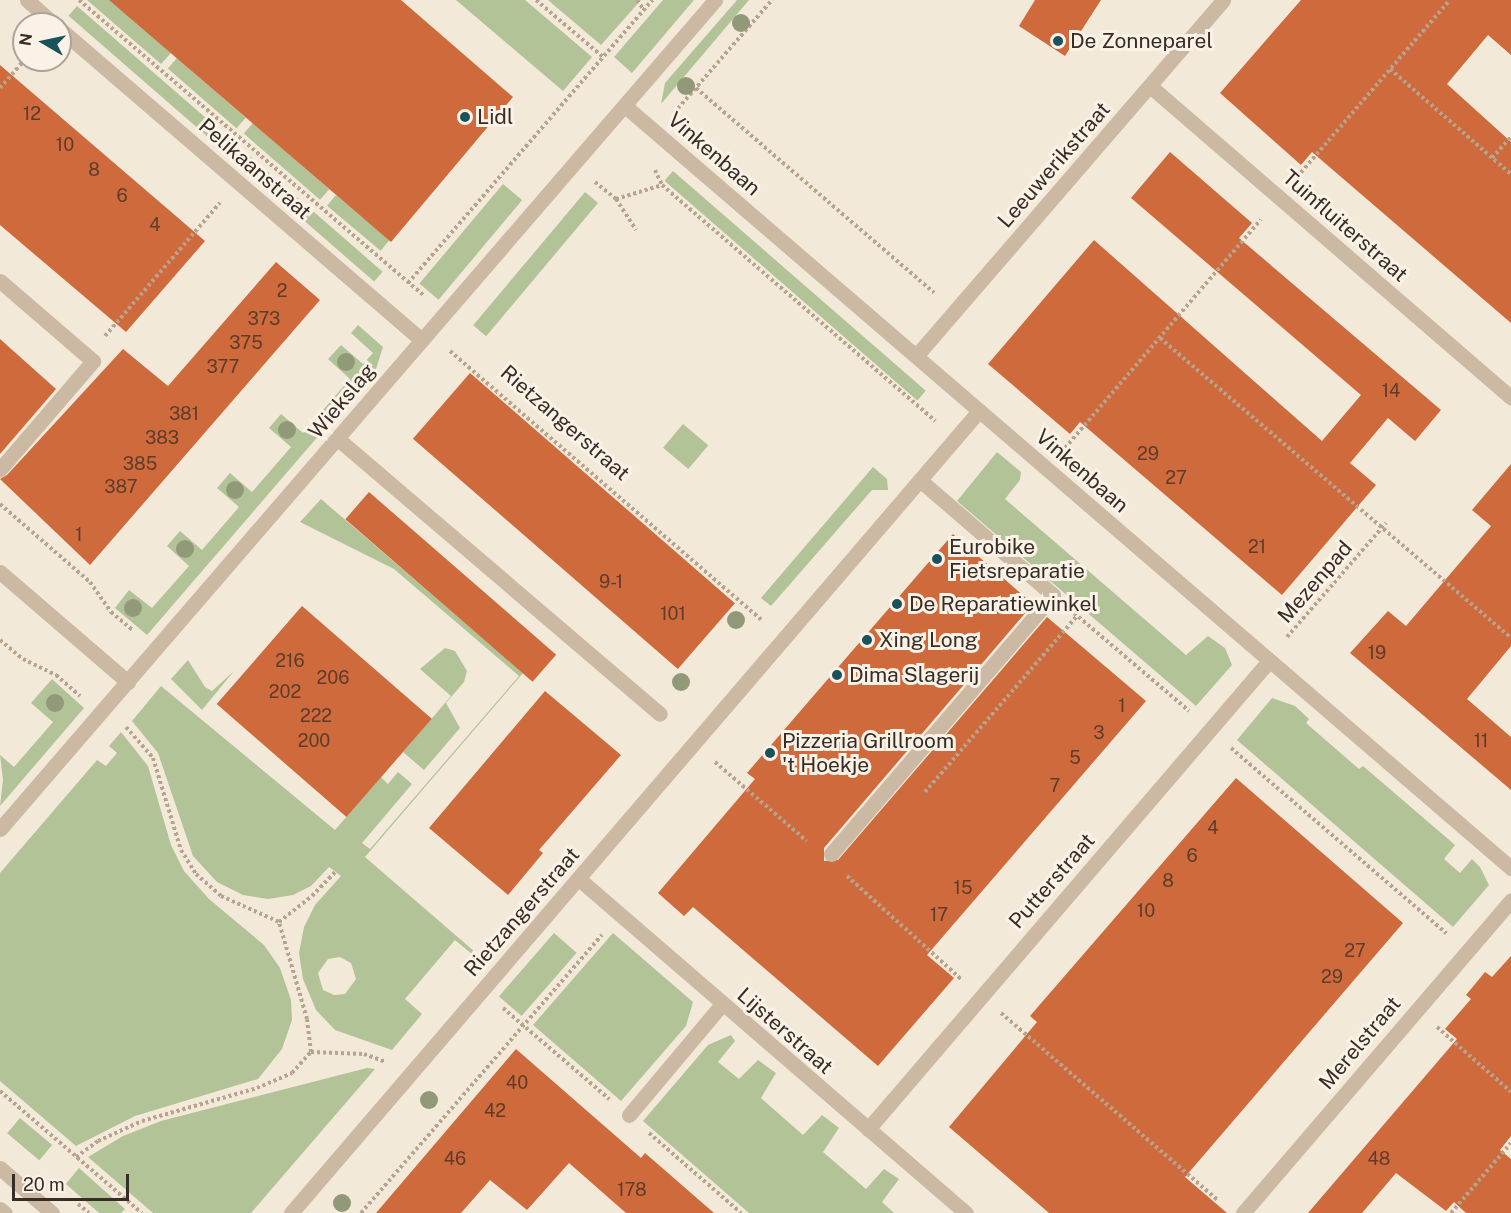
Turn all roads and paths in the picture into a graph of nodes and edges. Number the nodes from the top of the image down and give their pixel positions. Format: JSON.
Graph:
{"nodes":[{"id":1,"x":27,"y":0,"type":"edge"},
{"id":2,"x":79,"y":0,"type":"edge"},
{"id":3,"x":536,"y":0,"type":"edge"},
{"id":4,"x":637,"y":0,"type":"edge"},
{"id":5,"x":652,"y":0,"type":"edge"},
{"id":6,"x":715,"y":0,"type":"edge"},
{"id":7,"x":772,"y":0,"type":"edge"},
{"id":8,"x":1223,"y":0,"type":"edge"},
{"id":9,"x":1450,"y":0,"type":"edge"},
{"id":10,"x":644,"y":10,"type":"junction"},
{"id":11,"x":40,"y":12,"type":"edge"},
{"id":12,"x":72,"y":39,"type":"edge"},
{"id":13,"x":603,"y":57,"type":"junction"},
{"id":14,"x":1390,"y":69,"type":"junction"},
{"id":15,"x":14,"y":72,"type":"edge"},
{"id":16,"x":1150,"y":86,"type":"junction"},
{"id":17,"x":0,"y":88,"type":"edge"},
{"id":18,"x":696,"y":88,"type":"junction"},
{"id":19,"x":626,"y":106,"type":"junction"},
{"id":20,"x":657,"y":134,"type":"junction"},
{"id":21,"x":1511,"y":137,"type":"edge"},
{"id":22,"x":1492,"y":158,"type":"junction"},
{"id":23,"x":575,"y":164,"type":"junction"},
{"id":24,"x":1511,"y":174,"type":"edge"},
{"id":25,"x":238,"y":182,"type":"junction"},
{"id":26,"x":662,"y":185,"type":"junction"},
{"id":27,"x":1280,"y":197,"type":"junction"},
{"id":28,"x":616,"y":200,"type":"junction"},
{"id":29,"x":636,"y":230,"type":"dead end"},
{"id":30,"x":0,"y":281,"type":"edge"},
{"id":31,"x":408,"y":283,"type":"junction"},
{"id":32,"x":386,"y":309,"type":"junction"},
{"id":33,"x":955,"y":312,"type":"junction"},
{"id":34,"x":445,"y":314,"type":"junction"},
{"id":35,"x":425,"y":337,"type":"junction"},
{"id":36,"x":1160,"y":338,"type":"junction"},
{"id":37,"x":916,"y":356,"type":"junction"},
{"id":38,"x":87,"y":357,"type":"junction"},
{"id":39,"x":1511,"y":398,"type":"edge"},
{"id":40,"x":979,"y":411,"type":"junction"},
{"id":41,"x":338,"y":439,"type":"junction"},
{"id":42,"x":956,"y":439,"type":"junction"},
{"id":43,"x":0,"y":469,"type":"edge"},
{"id":44,"x":1047,"y":469,"type":"junction"},
{"id":45,"x":920,"y":480,"type":"junction"},
{"id":46,"x":0,"y":504,"type":"edge"},
{"id":47,"x":1386,"y":523,"type":"dead end"},
{"id":48,"x":1382,"y":527,"type":"junction"},
{"id":49,"x":0,"y":572,"type":"edge"},
{"id":50,"x":1053,"y":595,"type":"junction"},
{"id":51,"x":1077,"y":616,"type":"junction"},
{"id":52,"x":1511,"y":638,"type":"edge"},
{"id":53,"x":784,"y":639,"type":"junction"},
{"id":54,"x":0,"y":640,"type":"edge"},
{"id":55,"x":156,"y":650,"type":"junction"},
{"id":56,"x":1268,"y":662,"type":"junction"},
{"id":57,"x":128,"y":682,"type":"junction"},
{"id":58,"x":102,"y":711,"type":"junction"},
{"id":59,"x":660,"y":714,"type":"dead end"},
{"id":60,"x":1211,"y":730,"type":"junction"},
{"id":61,"x":920,"y":797,"type":"dead end"},
{"id":62,"x":0,"y":829,"type":"edge"},
{"id":63,"x":831,"y":854,"type":"dead end"},
{"id":64,"x":1511,"y":868,"type":"edge"},
{"id":65,"x":858,"y":870,"type":"dead end"},
{"id":66,"x":335,"y":872,"type":"dead end"},
{"id":67,"x":579,"y":879,"type":"junction"},
{"id":68,"x":850,"y":879,"type":"dead end"},
{"id":69,"x":1511,"y":900,"type":"edge"},
{"id":70,"x":620,"y":914,"type":"junction"},
{"id":71,"x":279,"y":922,"type":"junction"},
{"id":72,"x":1467,"y":951,"type":"junction"},
{"id":73,"x":722,"y":1004,"type":"junction"},
{"id":74,"x":1416,"y":1010,"type":"junction"},
{"id":75,"x":311,"y":1052,"type":"junction"},
{"id":76,"x":407,"y":1080,"type":"junction"},
{"id":77,"x":0,"y":1091,"type":"edge"},
{"id":78,"x":1511,"y":1092,"type":"edge"},
{"id":79,"x":628,"y":1115,"type":"dead end"},
{"id":80,"x":868,"y":1129,"type":"junction"},
{"id":81,"x":1511,"y":1143,"type":"edge"},
{"id":82,"x":76,"y":1157,"type":"junction"},
{"id":83,"x":0,"y":1168,"type":"edge"},
{"id":84,"x":0,"y":1209,"type":"edge"},
{"id":85,"x":5,"y":1213,"type":"edge"},
{"id":86,"x":52,"y":1213,"type":"edge"},
{"id":87,"x":142,"y":1213,"type":"edge"},
{"id":88,"x":291,"y":1213,"type":"edge"},
{"id":89,"x":361,"y":1213,"type":"edge"},
{"id":90,"x":966,"y":1213,"type":"edge"},
{"id":91,"x":1243,"y":1213,"type":"edge"},
{"id":92,"x":1451,"y":1213,"type":"edge"}],
"edges":[{"from":1,"to":11,"type":"street"},
{"from":2,"to":31,"type":"path"},
{"from":3,"to":13,"type":"path"},
{"from":4,"to":10,"type":"path"},
{"from":5,"to":10,"type":"path"},
{"from":6,"to":19,"type":"street","name":"Wiekslag"},
{"from":7,"to":18,"type":"path"},
{"from":8,"to":16,"type":"street","name":"Leeuwerikstraat"},
{"from":9,"to":14,"type":"path"},
{"from":10,"to":13,"type":"path"},
{"from":12,"to":25,"type":"street","name":"Pelikaanstraat"},
{"from":13,"to":31,"type":"path"},
{"from":14,"to":22,"type":"path"},
{"from":14,"to":27,"type":"path"},
{"from":15,"to":17,"type":"path"},
{"from":16,"to":27,"type":"street","name":"Tuinfluiterstraat"},
{"from":16,"to":33,"type":"street","name":"Leeuwerikstraat"},
{"from":18,"to":20,"type":"path"},
{"from":18,"to":33,"type":"path"},
{"from":19,"to":20,"type":"street","name":"Vinkenbaan"},
{"from":19,"to":23,"type":"street","name":"Wiekslag"},
{"from":20,"to":26,"type":"path"},
{"from":20,"to":37,"type":"street","name":"Vinkenbaan"},
{"from":21,"to":22,"type":"path"},
{"from":22,"to":24,"type":"path"},
{"from":23,"to":28,"type":"path"},
{"from":23,"to":34,"type":"street","name":"Wiekslag"},
{"from":25,"to":32,"type":"street","name":"Pelikaanstraat"},
{"from":25,"to":38,"type":"path"},
{"from":26,"to":28,"type":"path"},
{"from":26,"to":42,"type":"path"},
{"from":27,"to":36,"type":"path"},
{"from":27,"to":39,"type":"street","name":"Tuinfluiterstraat"},
{"from":28,"to":29,"type":"path"},
{"from":30,"to":38,"type":"street"},
{"from":31,"to":32,"type":"path"},
{"from":31,"to":34,"type":"path"},
{"from":32,"to":35,"type":"street","name":"Pelikaanstraat"},
{"from":33,"to":37,"type":"street","name":"Leeuwerikstraat"},
{"from":34,"to":35,"type":"street","name":"Wiekslag"},
{"from":35,"to":41,"type":"street","name":"Wiekslag"},
{"from":35,"to":53,"type":"path","name":"Rietzangerstraat"},
{"from":36,"to":44,"type":"path"},
{"from":36,"to":48,"type":"path"},
{"from":37,"to":40,"type":"street","name":"Vinkenbaan"},
{"from":38,"to":43,"type":"street"},
{"from":40,"to":42,"type":"street","name":"Rietzangerstraat"},
{"from":40,"to":44,"type":"street","name":"Vinkenbaan"},
{"from":41,"to":55,"type":"street","name":"Wiekslag"},
{"from":41,"to":59,"type":"street"},
{"from":42,"to":45,"type":"street","name":"Rietzangerstraat"},
{"from":44,"to":56,"type":"street","name":"Vinkenbaan"},
{"from":45,"to":50,"type":"street"},
{"from":45,"to":53,"type":"street","name":"Rietzangerstraat"},
{"from":46,"to":55,"type":"path"},
{"from":47,"to":48,"type":"path","name":"Mezenpad"},
{"from":48,"to":52,"type":"path"},
{"from":48,"to":56,"type":"path","name":"Mezenpad"},
{"from":49,"to":57,"type":"street"},
{"from":50,"to":51,"type":"path"},
{"from":50,"to":63,"type":"street"},
{"from":51,"to":60,"type":"path"},
{"from":51,"to":61,"type":"path"},
{"from":53,"to":67,"type":"street","name":"Rietzangerstraat"},
{"from":54,"to":58,"type":"path"},
{"from":55,"to":57,"type":"street","name":"Wiekslag"},
{"from":56,"to":60,"type":"street","name":"Putterstraat"},
{"from":56,"to":64,"type":"street","name":"Vinkenbaan"},
{"from":57,"to":58,"type":"street","name":"Wiekslag"},
{"from":58,"to":62,"type":"street","name":"Wiekslag"},
{"from":58,"to":71,"type":"path"},
{"from":60,"to":72,"type":"path"},
{"from":60,"to":80,"type":"street","name":"Putterstraat"},
{"from":65,"to":68,"type":"path"},
{"from":66,"to":71,"type":"path"},
{"from":67,"to":70,"type":"street","name":"Lijsterstraat"},
{"from":67,"to":76,"type":"street","name":"Rietzangerstraat"},
{"from":69,"to":72,"type":"street","name":"Merelstraat"},
{"from":70,"to":73,"type":"street","name":"Lijsterstraat"},
{"from":70,"to":89,"type":"path"},
{"from":71,"to":75,"type":"path"},
{"from":72,"to":74,"type":"street","name":"Merelstraat"},
{"from":73,"to":79,"type":"street"},
{"from":73,"to":80,"type":"street","name":"Lijsterstraat"},
{"from":74,"to":78,"type":"path"},
{"from":74,"to":91,"type":"street","name":"Merelstraat"},
{"from":75,"to":76,"type":"path"},
{"from":75,"to":82,"type":"path"},
{"from":76,"to":88,"type":"street","name":"Rietzangerstraat"},
{"from":77,"to":82,"type":"path"},
{"from":80,"to":90,"type":"street","name":"Lijsterstraat"},
{"from":81,"to":92,"type":"path"},
{"from":82,"to":87,"type":"path"},
{"from":83,"to":86,"type":"street"},
{"from":84,"to":85,"type":"street"}]}
